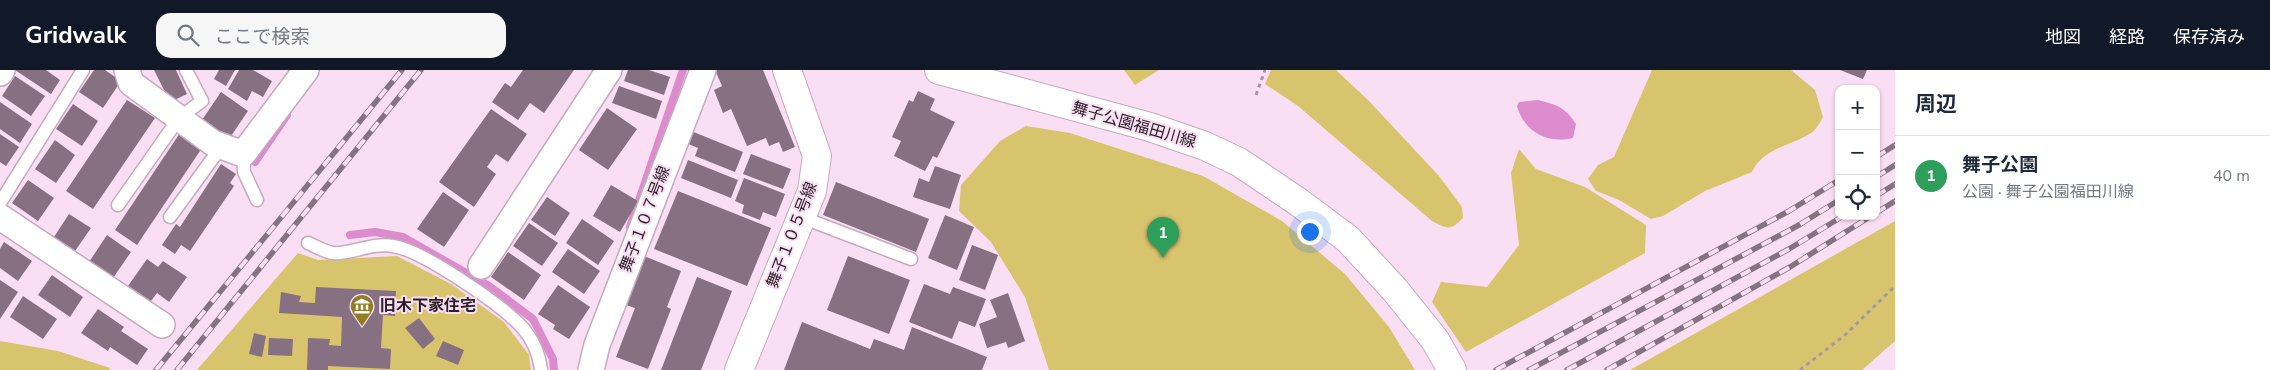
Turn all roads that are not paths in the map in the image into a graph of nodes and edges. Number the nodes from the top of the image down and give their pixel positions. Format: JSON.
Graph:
{"nodes":[{"id":1,"x":83,"y":70,"type":"edge"},
{"id":2,"x":127,"y":70,"type":"edge"},
{"id":3,"x":186,"y":70,"type":"edge"},
{"id":4,"x":306,"y":70,"type":"edge"},
{"id":5,"x":609,"y":70,"type":"edge"},
{"id":6,"x":703,"y":70,"type":"edge"},
{"id":7,"x":787,"y":70,"type":"edge"},
{"id":8,"x":940,"y":70,"type":"edge"},
{"id":9,"x":179,"y":118,"type":"junction"},
{"id":10,"x":232,"y":151,"type":"junction"},
{"id":11,"x":257,"y":200,"type":"dead end"},
{"id":12,"x":0,"y":203,"type":"edge"},
{"id":13,"x":118,"y":205,"type":"dead end"},
{"id":14,"x":0,"y":217,"type":"edge"},
{"id":15,"x":801,"y":217,"type":"junction"},
{"id":16,"x":170,"y":218,"type":"dead end"},
{"id":17,"x":308,"y":243,"type":"dead end"},
{"id":18,"x":911,"y":259,"type":"dead end"},
{"id":19,"x":474,"y":277,"type":"junction"},
{"id":20,"x":162,"y":324,"type":"dead end"},
{"id":21,"x":541,"y":370,"type":"edge"},
{"id":22,"x":591,"y":370,"type":"edge"},
{"id":23,"x":739,"y":370,"type":"edge"},
{"id":24,"x":1452,"y":370,"type":"edge"}],
"edges":[{"from":1,"to":12,"type":"lane"},
{"from":2,"to":9,"type":"street"},
{"from":3,"to":9,"type":"lane"},
{"from":4,"to":10,"type":"street"},
{"from":5,"to":19,"type":"street"},
{"from":6,"to":22,"type":"street","name":"舞子１０７号線"},
{"from":7,"to":15,"type":"street","name":"舞子１０５号線"},
{"from":8,"to":24,"type":"street","name":"舞子公園福田川線"},
{"from":9,"to":10,"type":"street"},
{"from":9,"to":13,"type":"lane"},
{"from":10,"to":11,"type":"lane"},
{"from":10,"to":16,"type":"lane"},
{"from":14,"to":20,"type":"street"},
{"from":15,"to":18,"type":"lane"},
{"from":15,"to":23,"type":"street","name":"舞子１０５号線"},
{"from":17,"to":19,"type":"lane"},
{"from":19,"to":21,"type":"lane"}]}
